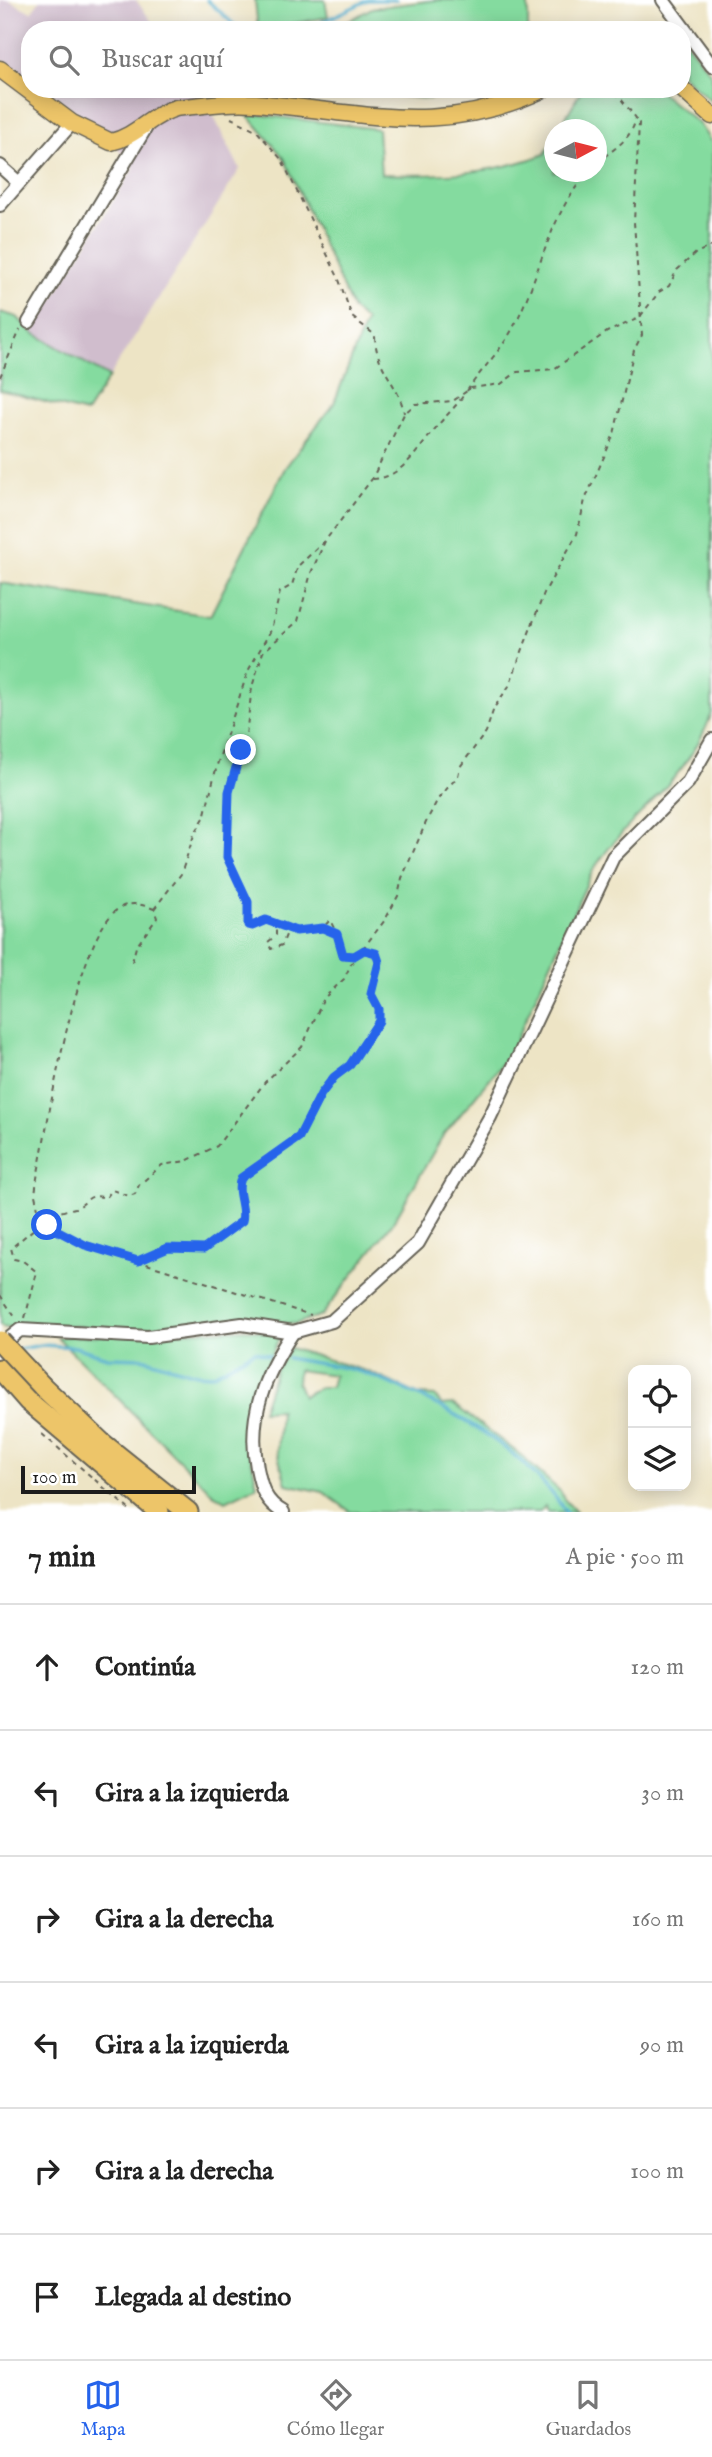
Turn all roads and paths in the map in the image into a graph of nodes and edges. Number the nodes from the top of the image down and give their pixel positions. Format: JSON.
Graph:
{"nodes":[{"id":1,"x":663,"y":0,"type":"edge"},
{"id":2,"x":679,"y":21,"type":"edge"},
{"id":3,"x":691,"y":38,"type":"edge"},
{"id":4,"x":712,"y":66,"type":"edge"},
{"id":5,"x":0,"y":69,"type":"edge"},
{"id":6,"x":21,"y":85,"type":"edge"},
{"id":7,"x":691,"y":97,"type":"edge"},
{"id":8,"x":39,"y":98,"type":"edge"},
{"id":9,"x":523,"y":98,"type":"edge"},
{"id":10,"x":620,"y":98,"type":"edge"},
{"id":11,"x":224,"y":103,"type":"junction"},
{"id":12,"x":712,"y":116,"type":"edge"},
{"id":13,"x":636,"y":118,"type":"junction"},
{"id":14,"x":72,"y":123,"type":"junction"},
{"id":15,"x":149,"y":124,"type":"junction"},
{"id":16,"x":104,"y":141,"type":"junction"},
{"id":17,"x":607,"y":156,"type":"edge"},
{"id":18,"x":127,"y":162,"type":"junction"},
{"id":19,"x":0,"y":166,"type":"edge"},
{"id":20,"x":579,"y":182,"type":"edge"},
{"id":21,"x":19,"y":183,"type":"junction"},
{"id":22,"x":0,"y":205,"type":"edge"},
{"id":23,"x":712,"y":246,"type":"edge"},
{"id":24,"x":639,"y":318,"type":"junction"},
{"id":25,"x":29,"y":322,"type":"joint"},
{"id":26,"x":0,"y":377,"type":"edge"},
{"id":27,"x":465,"y":393,"type":"junction"},
{"id":28,"x":404,"y":414,"type":"junction"},
{"id":29,"x":372,"y":479,"type":"junction"},
{"id":30,"x":325,"y":541,"type":"junction"},
{"id":31,"x":712,"y":740,"type":"edge"},
{"id":32,"x":154,"y":909,"type":"junction"},
{"id":33,"x":272,"y":921,"type":"junction"},
{"id":34,"x":323,"y":928,"type":"junction"},
{"id":35,"x":290,"y":930,"type":"junction"},
{"id":36,"x":337,"y":934,"type":"junction"},
{"id":37,"x":360,"y":951,"type":"junction"},
{"id":38,"x":132,"y":962,"type":"dead end"},
{"id":39,"x":42,"y":1217,"type":"junction"},
{"id":40,"x":47,"y":1225,"type":"junction"},
{"id":41,"x":138,"y":1261,"type":"junction"},
{"id":42,"x":0,"y":1295,"type":"edge"},
{"id":43,"x":332,"y":1321,"type":"junction"},
{"id":44,"x":293,"y":1332,"type":"junction"},
{"id":45,"x":0,"y":1344,"type":"edge"},
{"id":46,"x":0,"y":1369,"type":"edge"},
{"id":47,"x":36,"y":1429,"type":"dead end"},
{"id":48,"x":132,"y":1512,"type":"edge"},
{"id":49,"x":159,"y":1512,"type":"edge"},
{"id":50,"x":188,"y":1512,"type":"edge"},
{"id":51,"x":283,"y":1512,"type":"edge"}],
"edges":[{"from":1,"to":2,"type":"street"},
{"from":3,"to":4,"type":"street"},
{"from":5,"to":6,"type":"main road"},
{"from":7,"to":12,"type":"main road"},
{"from":8,"to":14,"type":"main road"},
{"from":9,"to":11,"type":"main road"},
{"from":10,"to":13,"type":"path"},
{"from":11,"to":15,"type":"main road"},
{"from":11,"to":28,"type":"path"},
{"from":13,"to":17,"type":"path"},
{"from":13,"to":24,"type":"path"},
{"from":14,"to":16,"type":"main road"},
{"from":14,"to":21,"type":"street"},
{"from":15,"to":16,"type":"main road"},
{"from":15,"to":18,"type":"street"},
{"from":16,"to":18,"type":"street"},
{"from":18,"to":25,"type":"street"},
{"from":19,"to":21,"type":"street"},
{"from":20,"to":27,"type":"path"},
{"from":21,"to":22,"type":"street"},
{"from":23,"to":24,"type":"path"},
{"from":24,"to":27,"type":"path"},
{"from":24,"to":37,"type":"path"},
{"from":25,"to":26,"type":"path"},
{"from":27,"to":28,"type":"path"},
{"from":27,"to":29,"type":"path"},
{"from":28,"to":29,"type":"path"},
{"from":29,"to":30,"type":"path"},
{"from":30,"to":32,"type":"path"},
{"from":30,"to":33,"type":"path"},
{"from":31,"to":43,"type":"street"},
{"from":32,"to":38,"type":"path"},
{"from":32,"to":39,"type":"path"},
{"from":33,"to":35,"type":"path"},
{"from":33,"to":35,"type":"path"},
{"from":34,"to":35,"type":"path"},
{"from":34,"to":36,"type":"path"},
{"from":34,"to":36,"type":"path"},
{"from":36,"to":37,"type":"path"},
{"from":37,"to":39,"type":"path"},
{"from":37,"to":41,"type":"path"},
{"from":39,"to":40,"type":"path"},
{"from":40,"to":41,"type":"path"},
{"from":40,"to":42,"type":"path"},
{"from":41,"to":43,"type":"path"},
{"from":43,"to":44,"type":"street"},
{"from":44,"to":45,"type":"street"},
{"from":44,"to":51,"type":"street"},
{"from":45,"to":50,"type":"highway","bridge":true},
{"from":46,"to":49,"type":"highway"},
{"from":47,"to":48,"type":"path"}]}
